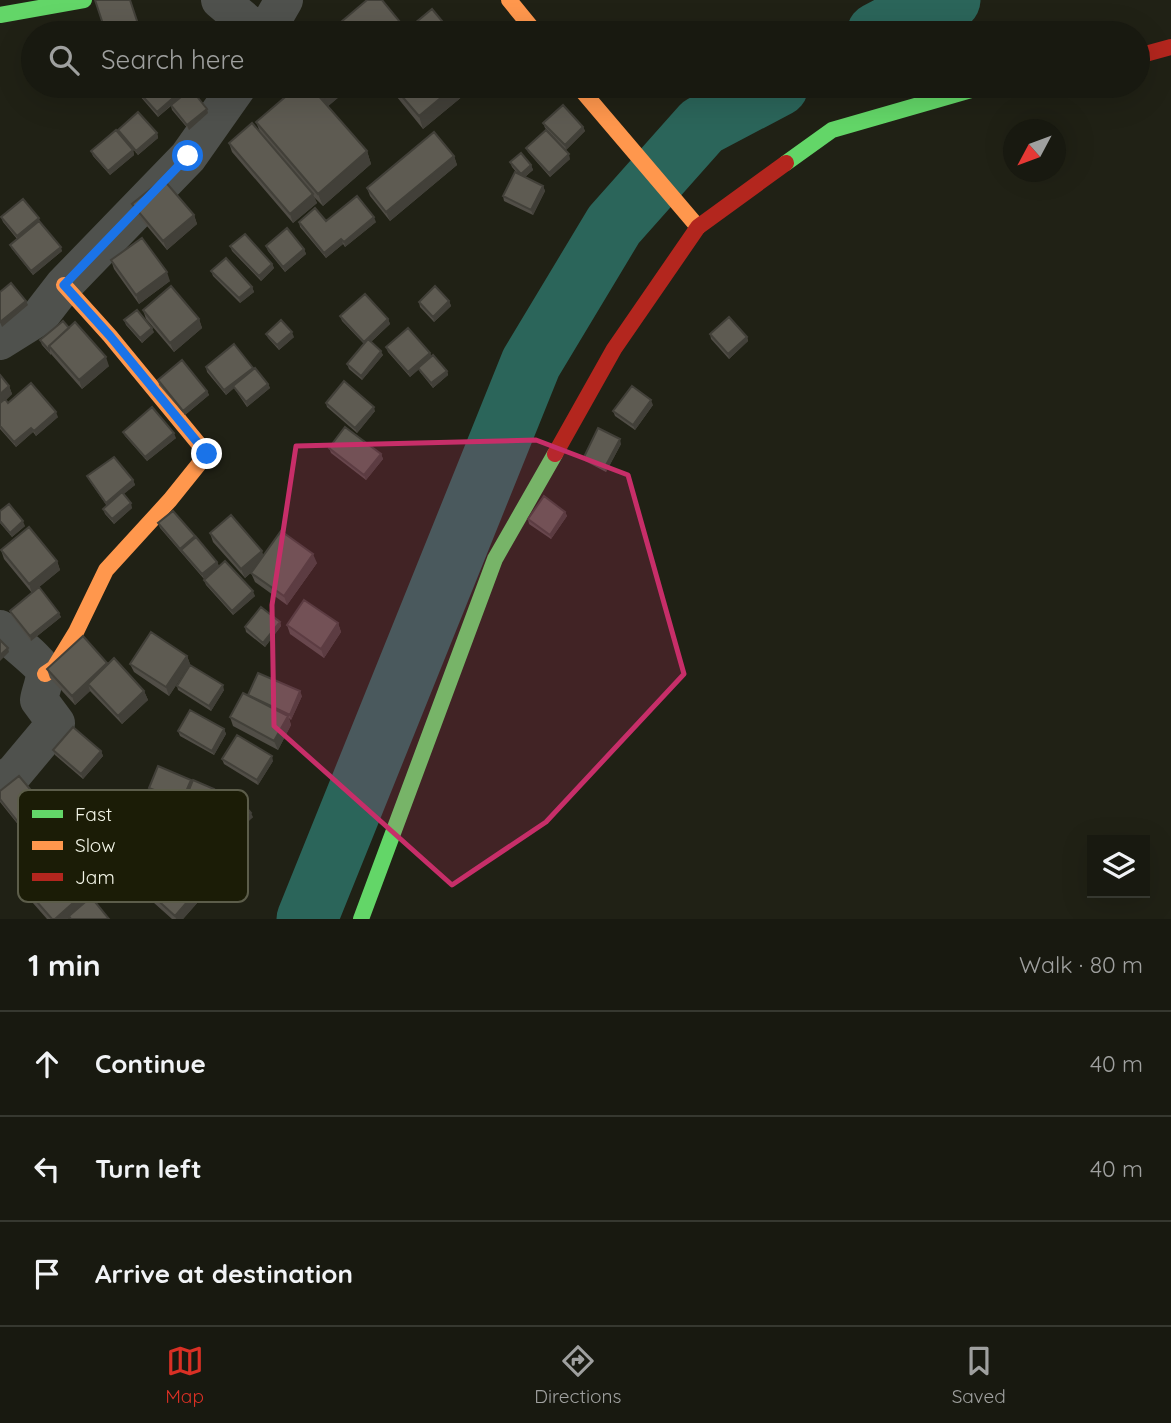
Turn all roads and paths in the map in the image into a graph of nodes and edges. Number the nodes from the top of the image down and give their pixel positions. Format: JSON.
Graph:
{"nodes":[{"id":1,"x":84,"y":0,"type":"edge"},
{"id":2,"x":220,"y":0,"type":"edge"},
{"id":3,"x":284,"y":0,"type":"edge"},
{"id":4,"x":509,"y":0,"type":"edge"},
{"id":5,"x":0,"y":15,"type":"edge"},
{"id":6,"x":245,"y":21,"type":"edge"},
{"id":7,"x":272,"y":21,"type":"edge"},
{"id":8,"x":526,"y":21,"type":"edge"},
{"id":9,"x":1171,"y":47,"type":"edge"},
{"id":10,"x":1150,"y":53,"type":"edge"},
{"id":11,"x":229,"y":98,"type":"edge"},
{"id":12,"x":588,"y":98,"type":"edge"},
{"id":13,"x":943,"y":98,"type":"edge"},
{"id":14,"x":698,"y":227,"type":"junction"},
{"id":15,"x":64,"y":285,"type":"junction"},
{"id":16,"x":0,"y":341,"type":"edge"},
{"id":17,"x":0,"y":629,"type":"edge"},
{"id":18,"x":45,"y":674,"type":"junction"},
{"id":19,"x":0,"y":783,"type":"edge"},
{"id":20,"x":361,"y":919,"type":"edge"}],
"edges":[{"from":1,"to":5,"type":"street"},
{"from":2,"to":6,"type":"street"},
{"from":3,"to":7,"type":"street"},
{"from":4,"to":8,"type":"street"},
{"from":9,"to":10,"type":"street"},
{"from":11,"to":15,"type":"street"},
{"from":12,"to":14,"type":"street"},
{"from":13,"to":14,"type":"street"},
{"from":14,"to":20,"type":"street"},
{"from":15,"to":16,"type":"street"},
{"from":15,"to":18,"type":"street"},
{"from":17,"to":18,"type":"street"},
{"from":18,"to":19,"type":"street"}]}
